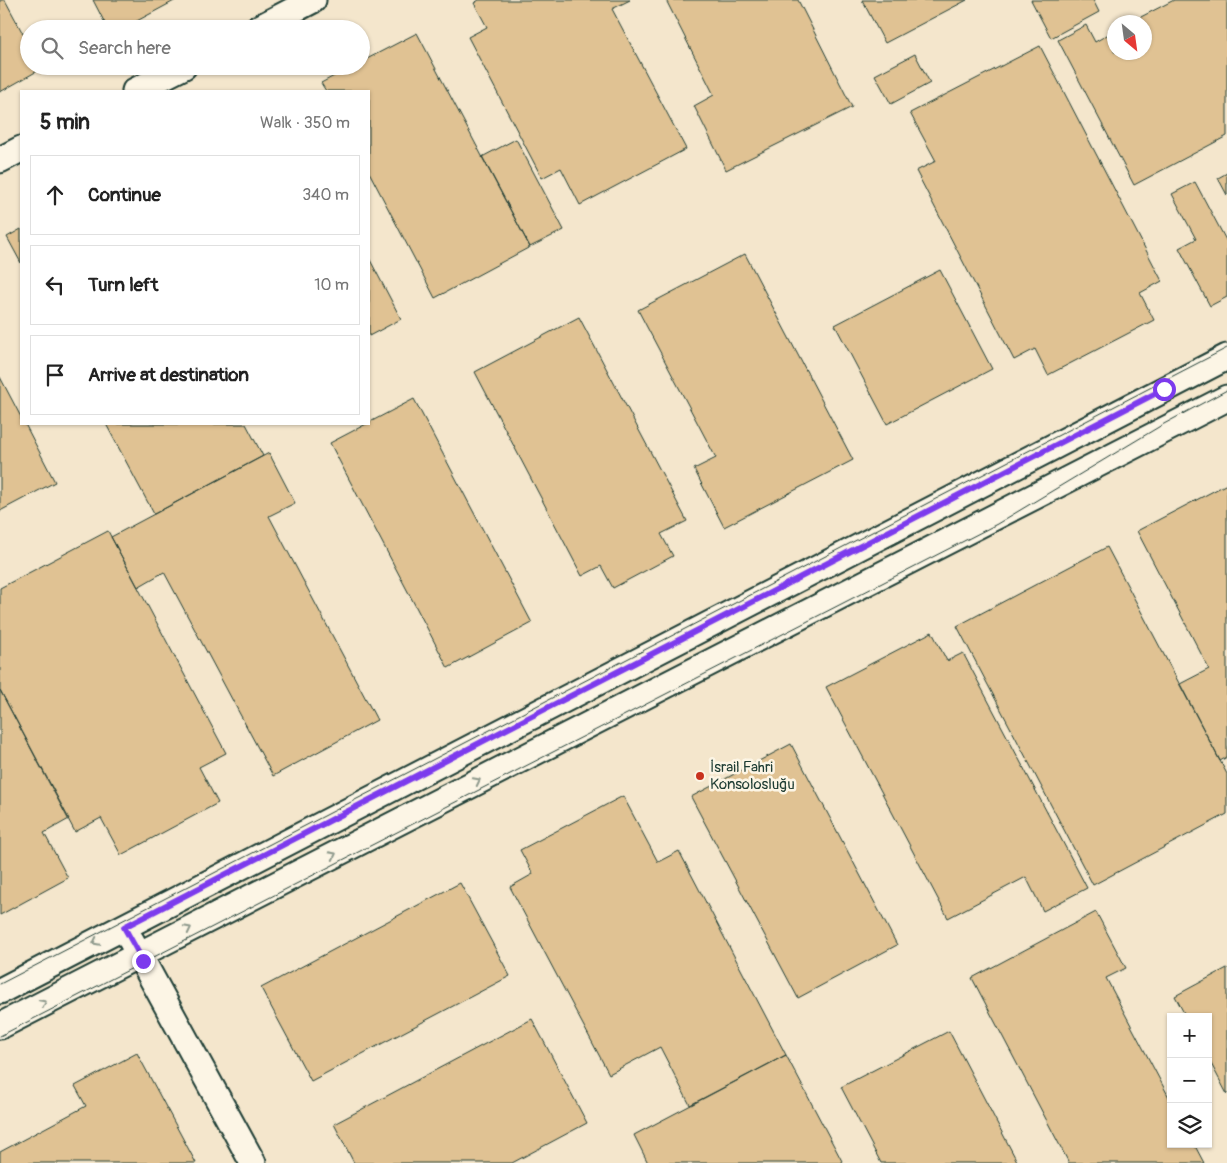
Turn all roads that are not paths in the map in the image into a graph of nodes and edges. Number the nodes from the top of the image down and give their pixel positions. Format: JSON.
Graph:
{"nodes":[{"id":1,"x":314,"y":0,"type":"edge"},
{"id":2,"x":275,"y":20,"type":"edge"},
{"id":3,"x":166,"y":75,"type":"edge"},
{"id":4,"x":136,"y":90,"type":"edge"},
{"id":5,"x":20,"y":150,"type":"edge"},
{"id":6,"x":0,"y":160,"type":"edge"},
{"id":7,"x":1227,"y":357,"type":"edge"},
{"id":8,"x":1227,"y":398,"type":"edge"},
{"id":9,"x":124,"y":927,"type":"junction"},
{"id":10,"x":139,"y":954,"type":"junction"},
{"id":11,"x":0,"y":991,"type":"edge"},
{"id":12,"x":0,"y":1026,"type":"edge"},
{"id":13,"x":252,"y":1163,"type":"edge"}],
"edges":[{"from":1,"to":2,"type":"street"},
{"from":3,"to":4,"type":"street"},
{"from":5,"to":6,"type":"street"},
{"from":7,"to":9,"type":"street"},
{"from":10,"to":8,"type":"street","one_way":true},
{"from":9,"to":10,"type":"street"},
{"from":9,"to":11,"type":"street","one_way":true},
{"from":12,"to":10,"type":"street","one_way":true},
{"from":10,"to":13,"type":"street"}]}
